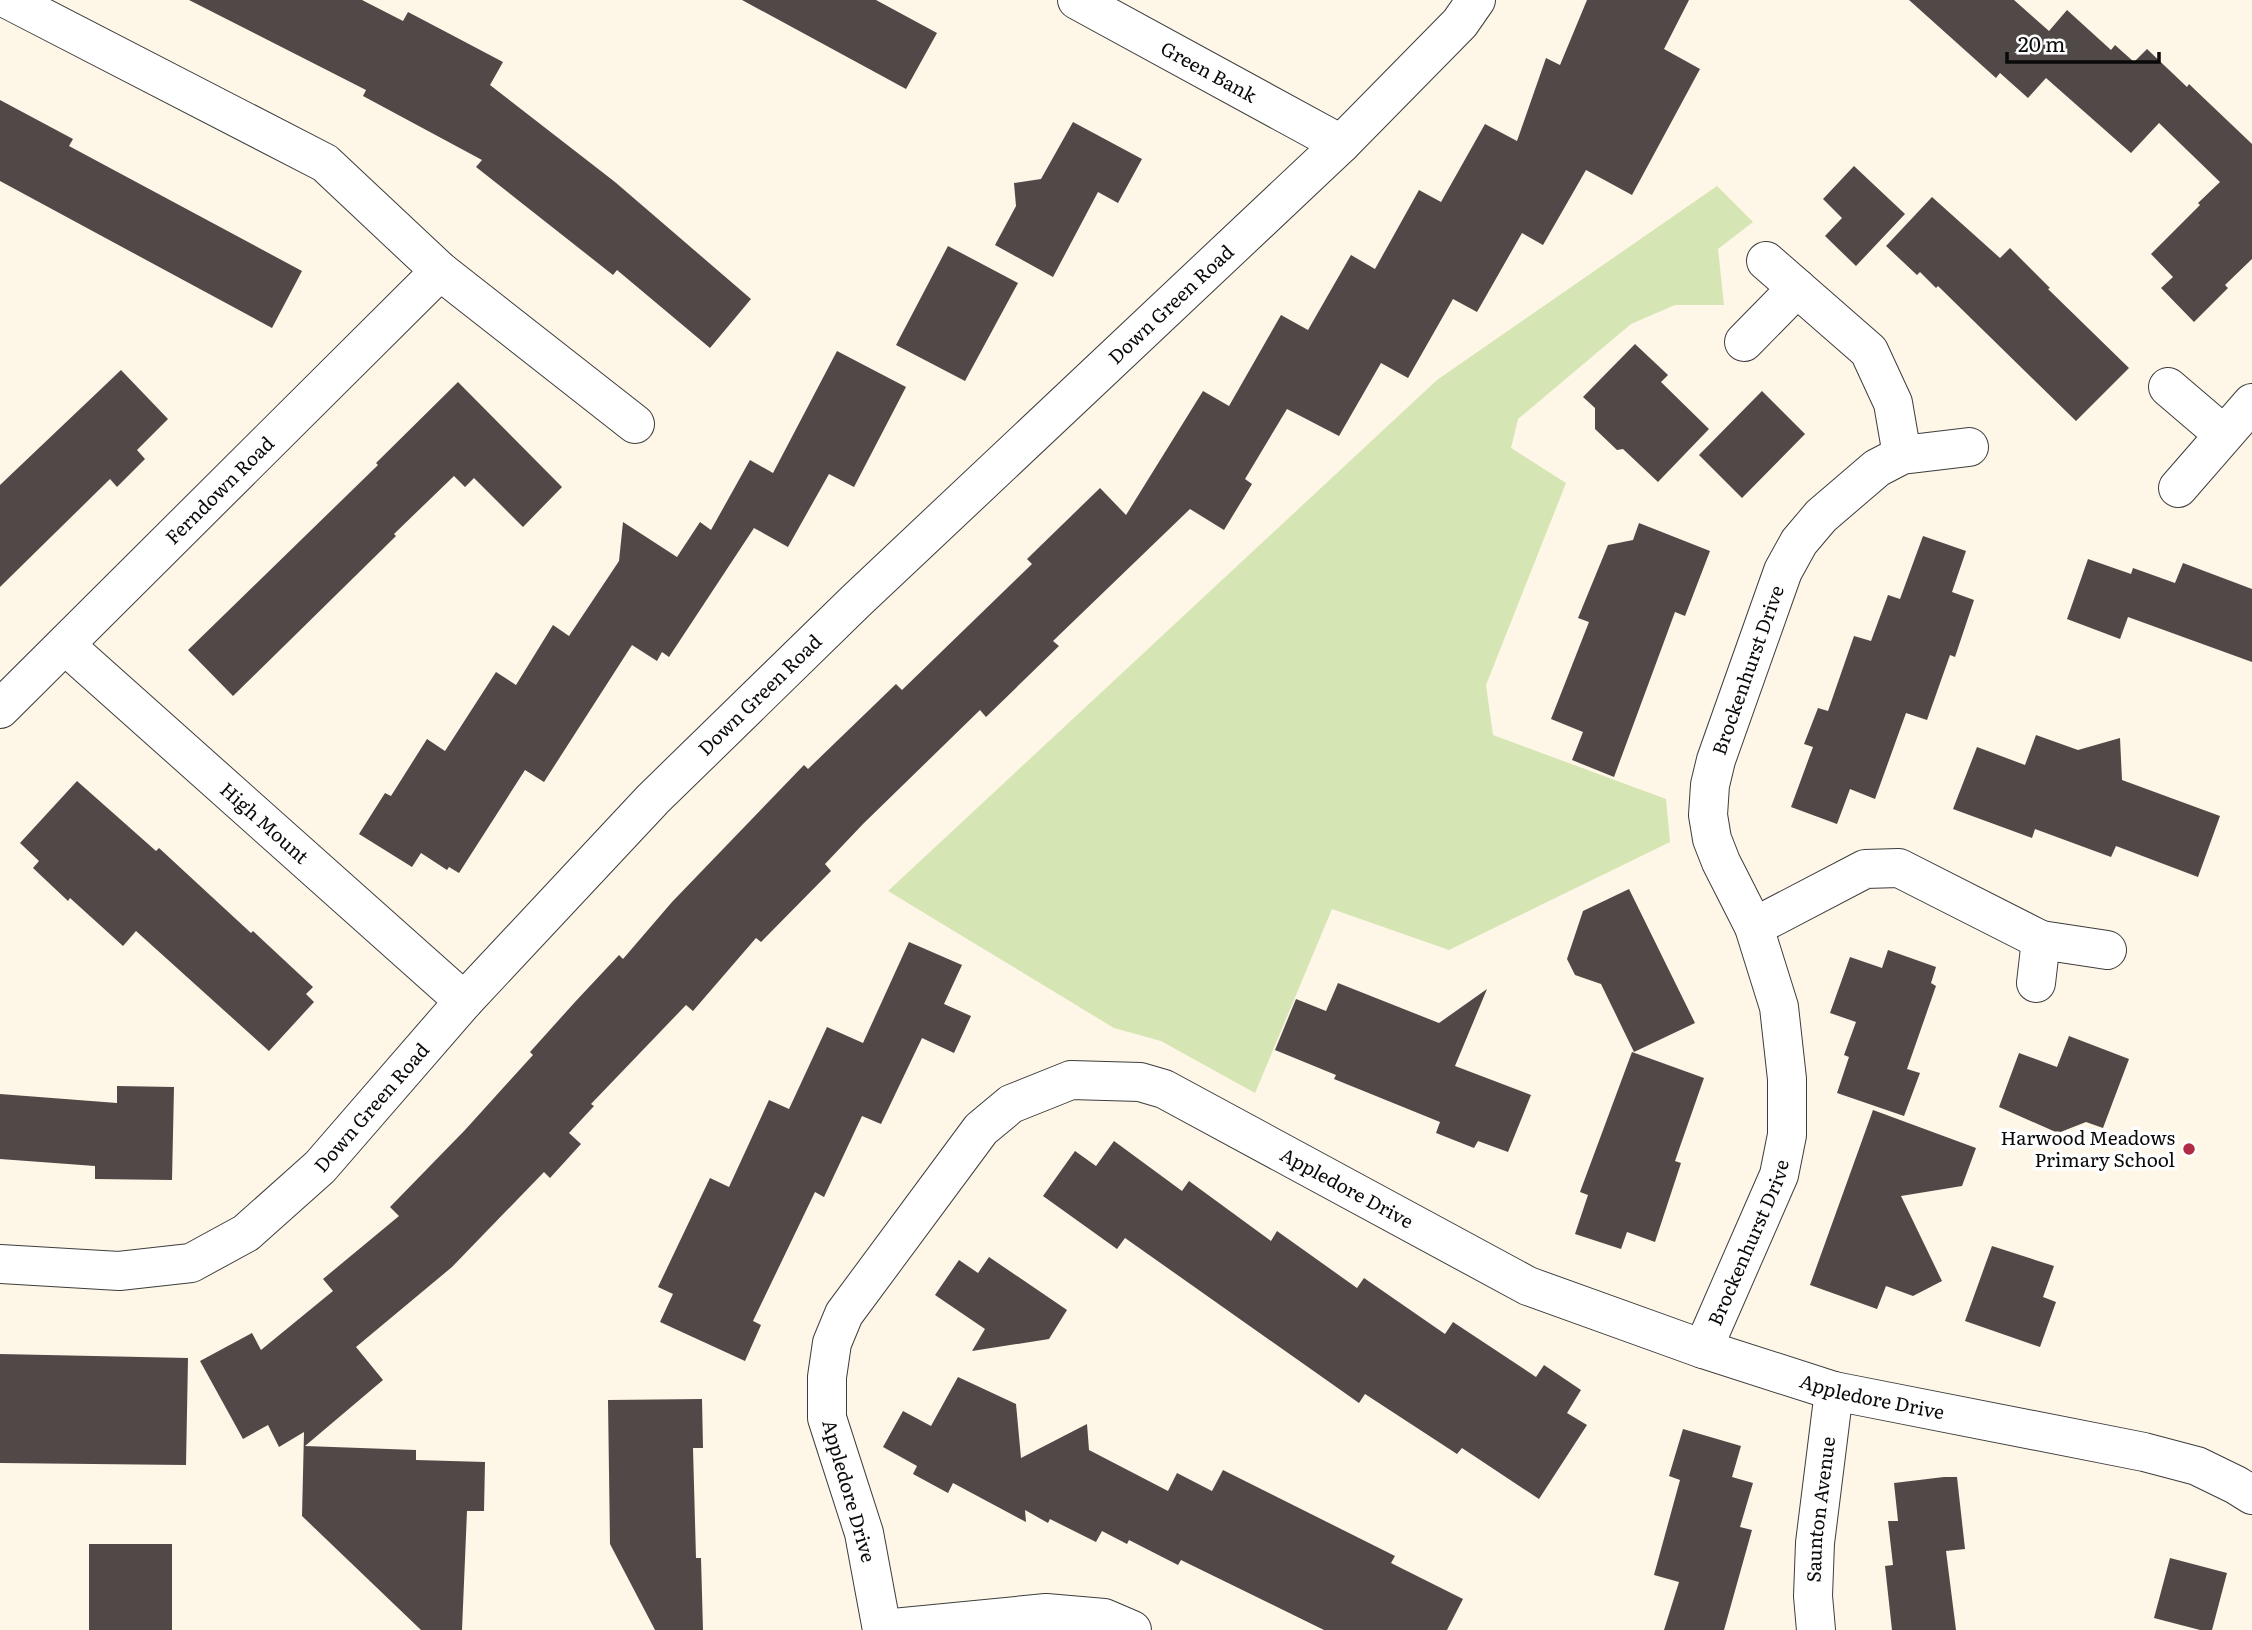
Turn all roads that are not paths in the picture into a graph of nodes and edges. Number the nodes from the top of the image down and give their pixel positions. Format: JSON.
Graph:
{"nodes":[{"id":1,"x":9,"y":0,"type":"edge"},
{"id":2,"x":1077,"y":0,"type":"edge"},
{"id":3,"x":1476,"y":0,"type":"edge"},
{"id":4,"x":1341,"y":144,"type":"junction"},
{"id":5,"x":1766,"y":261,"type":"dead end"},
{"id":6,"x":440,"y":271,"type":"junction"},
{"id":7,"x":1797,"y":288,"type":"junction"},
{"id":8,"x":1744,"y":342,"type":"dead end"},
{"id":9,"x":2168,"y":387,"type":"dead end"},
{"id":10,"x":2252,"y":403,"type":"edge"},
{"id":11,"x":635,"y":424,"type":"dead end"},
{"id":12,"x":2223,"y":434,"type":"junction"},
{"id":13,"x":1969,"y":447,"type":"dead end"},
{"id":14,"x":1902,"y":455,"type":"junction"},
{"id":15,"x":2178,"y":488,"type":"dead end"},
{"id":16,"x":66,"y":646,"type":"junction"},
{"id":17,"x":0,"y":709,"type":"edge"},
{"id":18,"x":1754,"y":927,"type":"junction"},
{"id":19,"x":2040,"y":940,"type":"junction"},
{"id":20,"x":2107,"y":950,"type":"dead end"},
{"id":21,"x":2036,"y":983,"type":"dead end"},
{"id":22,"x":464,"y":1001,"type":"junction"},
{"id":23,"x":0,"y":1264,"type":"edge"},
{"id":24,"x":1703,"y":1349,"type":"junction"},
{"id":25,"x":1834,"y":1391,"type":"junction"},
{"id":26,"x":2252,"y":1495,"type":"edge"},
{"id":27,"x":883,"y":1629,"type":"edge"},
{"id":28,"x":1132,"y":1630,"type":"edge"},
{"id":29,"x":1815,"y":1630,"type":"edge"}],
"edges":[{"from":1,"to":6,"type":"street"},
{"from":2,"to":4,"type":"street","name":"Green Bank"},
{"from":3,"to":4,"type":"street","name":"Down Green Road"},
{"from":4,"to":22,"type":"street","name":"Down Green Road"},
{"from":5,"to":7,"type":"street"},
{"from":6,"to":11,"type":"street"},
{"from":6,"to":16,"type":"street","name":"Ferndown Road"},
{"from":7,"to":8,"type":"street"},
{"from":7,"to":14,"type":"street"},
{"from":9,"to":12,"type":"street"},
{"from":10,"to":12,"type":"street"},
{"from":12,"to":15,"type":"street"},
{"from":13,"to":14,"type":"street","name":"Brockenhurst Drive"},
{"from":14,"to":18,"type":"street","name":"Brockenhurst Drive"},
{"from":16,"to":17,"type":"street","name":"Ferndown Road"},
{"from":16,"to":22,"type":"street","name":"High Mount"},
{"from":18,"to":19,"type":"street"},
{"from":18,"to":24,"type":"street","name":"Brockenhurst Drive"},
{"from":19,"to":20,"type":"street"},
{"from":19,"to":21,"type":"street"},
{"from":22,"to":23,"type":"street","name":"Down Green Road"},
{"from":24,"to":25,"type":"street","name":"Appledore Drive"},
{"from":24,"to":27,"type":"street","name":"Appledore Drive"},
{"from":25,"to":26,"type":"street","name":"Appledore Drive"},
{"from":25,"to":29,"type":"street","name":"Saunton Avenue"},
{"from":27,"to":28,"type":"street"}]}
